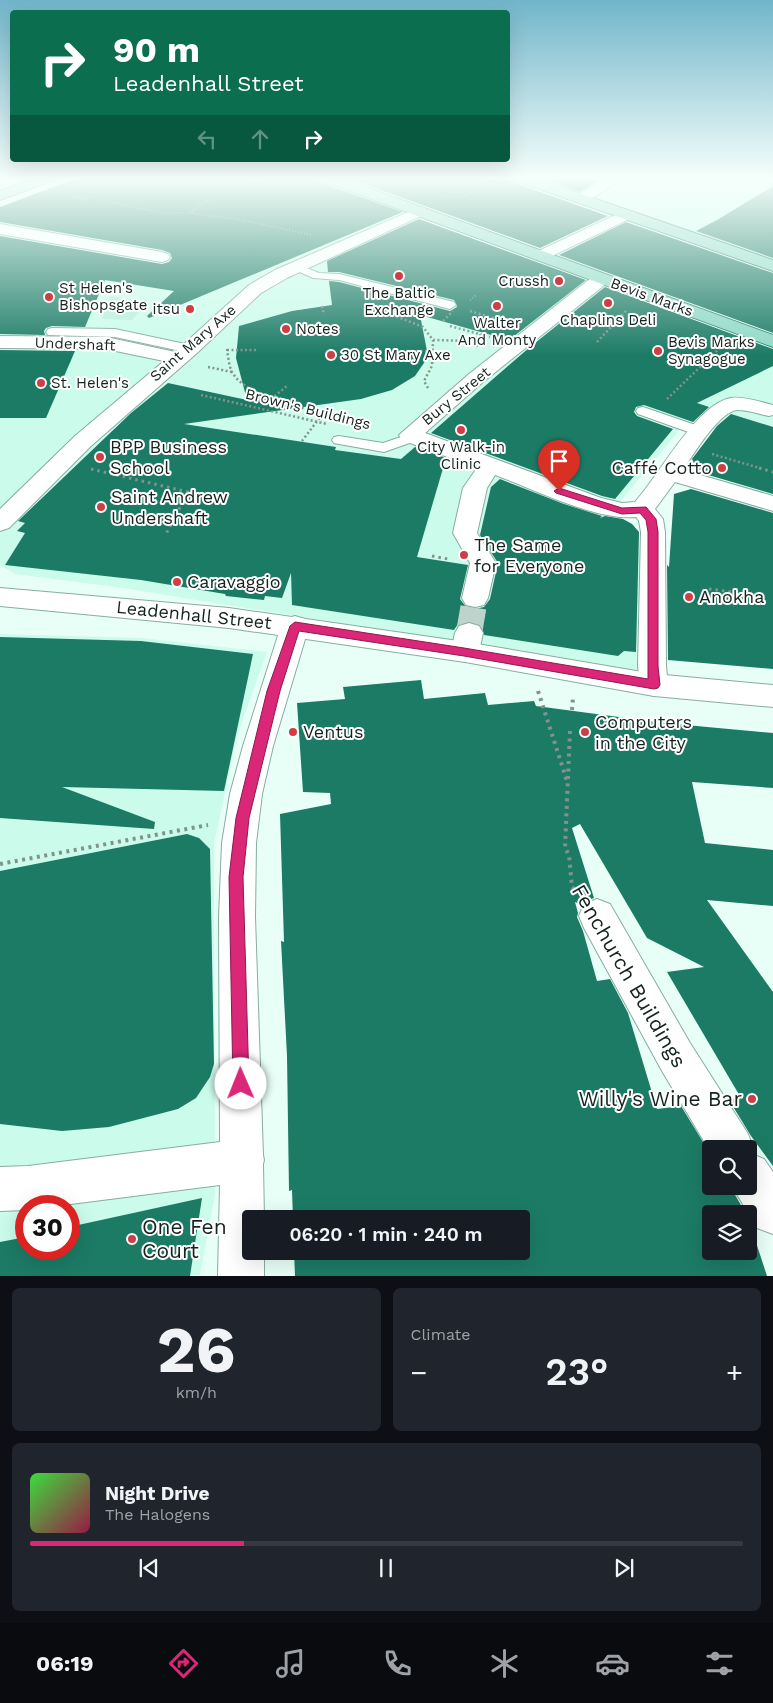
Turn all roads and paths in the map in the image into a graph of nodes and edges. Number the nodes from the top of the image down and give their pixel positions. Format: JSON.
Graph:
{"nodes":[{"id":1,"x":44,"y":237,"type":"edge"},
{"id":2,"x":315,"y":237,"type":"edge"},
{"id":3,"x":363,"y":237,"type":"edge"},
{"id":4,"x":488,"y":237,"type":"edge"},
{"id":5,"x":580,"y":237,"type":"edge"},
{"id":6,"x":690,"y":237,"type":"edge"},
{"id":7,"x":340,"y":247,"type":"junction"},
{"id":8,"x":540,"y":256,"type":"junction"},
{"id":9,"x":162,"y":257,"type":"dead end"},
{"id":10,"x":773,"y":266,"type":"edge"},
{"id":11,"x":297,"y":267,"type":"junction"},
{"id":12,"x":600,"y":279,"type":"junction"},
{"id":13,"x":322,"y":306,"type":"dead end"},
{"id":14,"x":631,"y":306,"type":"dead end"},
{"id":15,"x":384,"y":311,"type":"dead end"},
{"id":16,"x":470,"y":311,"type":"dead end"},
{"id":17,"x":449,"y":314,"type":"dead end"},
{"id":18,"x":324,"y":315,"type":"dead end"},
{"id":19,"x":508,"y":322,"type":"dead end"},
{"id":20,"x":429,"y":325,"type":"dead end"},
{"id":21,"x":423,"y":328,"type":"junction"},
{"id":22,"x":737,"y":328,"type":"junction"},
{"id":23,"x":52,"y":332,"type":"dead end"},
{"id":24,"x":488,"y":334,"type":"dead end"},
{"id":25,"x":433,"y":340,"type":"junction"},
{"id":26,"x":472,"y":341,"type":"junction"},
{"id":27,"x":773,"y":341,"type":"edge"},
{"id":28,"x":0,"y":342,"type":"edge"},
{"id":29,"x":597,"y":342,"type":"dead end"},
{"id":30,"x":256,"y":350,"type":"dead end"},
{"id":31,"x":407,"y":351,"type":"dead end"},
{"id":32,"x":433,"y":351,"type":"junction"},
{"id":33,"x":483,"y":352,"type":"dead end"},
{"id":34,"x":184,"y":354,"type":"junction"},
{"id":35,"x":288,"y":385,"type":"dead end"},
{"id":36,"x":426,"y":387,"type":"dead end"},
{"id":37,"x":201,"y":395,"type":"dead end"},
{"id":38,"x":270,"y":399,"type":"junction"},
{"id":39,"x":324,"y":412,"type":"junction"},
{"id":40,"x":647,"y":412,"type":"joint"},
{"id":41,"x":771,"y":416,"type":"edge"},
{"id":42,"x":357,"y":420,"type":"dead end"},
{"id":43,"x":317,"y":421,"type":"junction"},
{"id":44,"x":327,"y":424,"type":"dead end"},
{"id":45,"x":413,"y":437,"type":"junction"},
{"id":46,"x":694,"y":439,"type":"junction"},
{"id":47,"x":339,"y":440,"type":"dead end"},
{"id":48,"x":302,"y":441,"type":"dead end"},
{"id":49,"x":61,"y":461,"type":"junction"},
{"id":50,"x":490,"y":466,"type":"junction"},
{"id":51,"x":773,"y":472,"type":"edge"},
{"id":52,"x":669,"y":473,"type":"junction"},
{"id":53,"x":773,"y":504,"type":"edge"},
{"id":54,"x":642,"y":509,"type":"junction"},
{"id":55,"x":0,"y":523,"type":"edge"},
{"id":56,"x":166,"y":534,"type":"dead end"},
{"id":57,"x":709,"y":589,"type":"dead end"},
{"id":58,"x":758,"y":595,"type":"dead end"},
{"id":59,"x":0,"y":597,"type":"edge"},
{"id":60,"x":475,"y":598,"type":"tunnel mouth"},
{"id":61,"x":295,"y":626,"type":"junction"},
{"id":62,"x":529,"y":664,"type":"junction"},
{"id":63,"x":654,"y":685,"type":"junction"},
{"id":64,"x":773,"y":696,"type":"edge"},
{"id":65,"x":570,"y":731,"type":"dead end"},
{"id":66,"x":568,"y":784,"type":"junction"},
{"id":67,"x":242,"y":818,"type":"junction"},
{"id":68,"x":0,"y":864,"type":"edge"},
{"id":69,"x":597,"y":916,"type":"joint"},
{"id":70,"x":727,"y":1140,"type":"edge"},
{"id":71,"x":243,"y":1160,"type":"junction"},
{"id":72,"x":757,"y":1187,"type":"edge"},
{"id":73,"x":0,"y":1189,"type":"edge"},
{"id":74,"x":773,"y":1212,"type":"edge"},
{"id":75,"x":241,"y":1276,"type":"edge"}],
"edges":[{"from":1,"to":9,"type":"street"},
{"from":2,"to":7,"type":"path"},
{"from":3,"to":7,"type":"street","name":"Saint Mary Axe"},
{"from":4,"to":8,"type":"main road","name":"Bevis Marks"},
{"from":5,"to":8,"type":"street"},
{"from":6,"to":10,"type":"main road"},
{"from":7,"to":11,"type":"street","name":"Saint Mary Axe"},
{"from":8,"to":12,"type":"main road","name":"Bevis Marks"},
{"from":11,"to":17,"type":"lane"},
{"from":11,"to":34,"type":"street","name":"Saint Mary Axe"},
{"from":12,"to":22,"type":"main road","name":"Bevis Marks"},
{"from":12,"to":45,"type":"street","name":"Bury Street"},
{"from":13,"to":18,"type":"path"},
{"from":14,"to":29,"type":"path"},
{"from":15,"to":21,"type":"path"},
{"from":16,"to":19,"type":"path"},
{"from":20,"to":21,"type":"path"},
{"from":21,"to":25,"type":"path"},
{"from":22,"to":27,"type":"main road","name":"Bevis Marks"},
{"from":22,"to":40,"type":"path"},
{"from":23,"to":34,"type":"lane"},
{"from":24,"to":26,"type":"path"},
{"from":25,"to":26,"type":"path"},
{"from":25,"to":32,"type":"path"},
{"from":26,"to":33,"type":"path"},
{"from":28,"to":34,"type":"street","name":"Undershaft"},
{"from":30,"to":38,"type":"path"},
{"from":31,"to":32,"type":"path"},
{"from":32,"to":36,"type":"path"},
{"from":34,"to":49,"type":"street","name":"Saint Mary Axe"},
{"from":35,"to":38,"type":"path"},
{"from":37,"to":43,"type":"path","name":"Brown's Buildings"},
{"from":38,"to":39,"type":"path"},
{"from":39,"to":42,"type":"path"},
{"from":39,"to":43,"type":"path"},
{"from":40,"to":46,"type":"lane"},
{"from":41,"to":46,"type":"street"},
{"from":43,"to":44,"type":"path","name":"Brown's Buildings"},
{"from":43,"to":48,"type":"path"},
{"from":45,"to":47,"type":"lane"},
{"from":45,"to":50,"type":"street","name":"Bury Street"},
{"from":46,"to":51,"type":"path"},
{"from":46,"to":52,"type":"street"},
{"from":49,"to":55,"type":"street","name":"Saint Mary Axe"},
{"from":49,"to":56,"type":"path"},
{"from":50,"to":54,"type":"street","name":"Bury Street"},
{"from":50,"to":60,"type":"street"},
{"from":52,"to":53,"type":"street"},
{"from":52,"to":54,"type":"street"},
{"from":54,"to":63,"type":"street"},
{"from":57,"to":58,"type":"path"},
{"from":59,"to":61,"type":"street","name":"Leadenhall Street"},
{"from":61,"to":62,"type":"street","name":"Leadenhall Street"},
{"from":61,"to":67,"type":"street"},
{"from":62,"to":63,"type":"street","name":"Leadenhall Street"},
{"from":62,"to":66,"type":"path"},
{"from":63,"to":64,"type":"street","name":"Leadenhall Street"},
{"from":65,"to":66,"type":"path","name":"Fenchurch Buildings"},
{"from":66,"to":69,"type":"path","name":"Fenchurch Buildings"},
{"from":67,"to":68,"type":"path"},
{"from":67,"to":71,"type":"street"},
{"from":69,"to":70,"type":"street","name":"Fenchurch Buildings"},
{"from":71,"to":73,"type":"street"},
{"from":71,"to":75,"type":"street"},
{"from":72,"to":74,"type":"street"}]}
